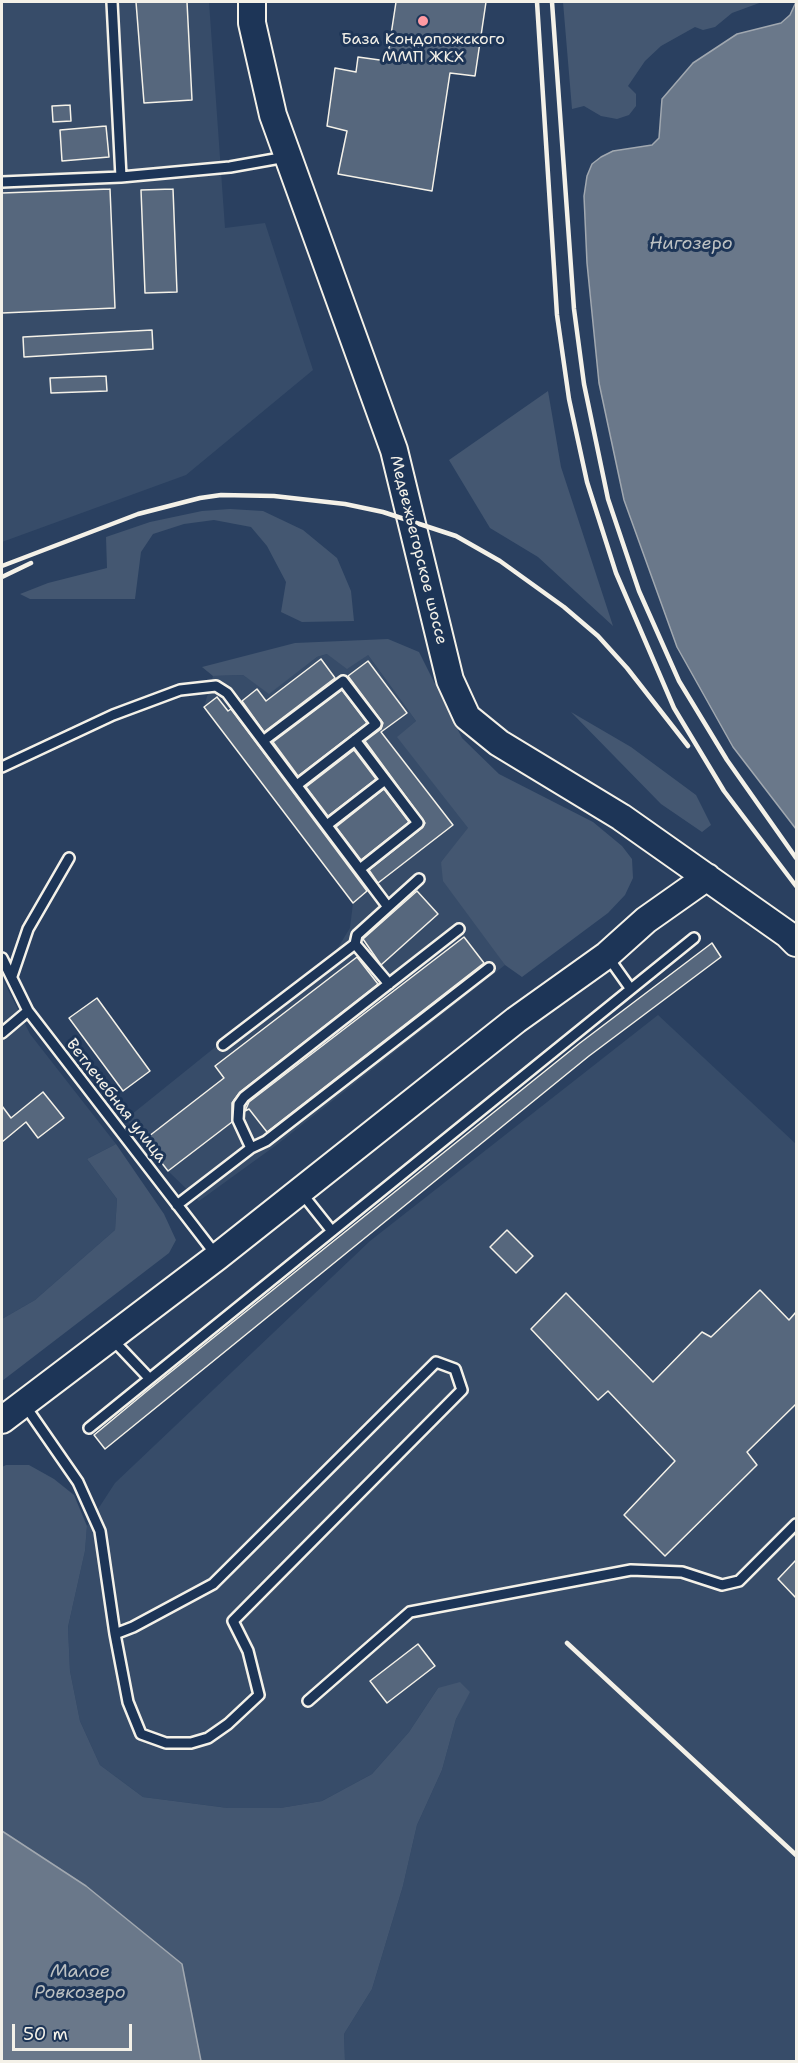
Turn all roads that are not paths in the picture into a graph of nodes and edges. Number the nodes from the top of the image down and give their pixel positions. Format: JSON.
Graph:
{"nodes":[{"id":1,"x":112,"y":2,"type":"edge"},
{"id":2,"x":252,"y":2,"type":"edge"},
{"id":3,"x":286,"y":157,"type":"junction"},
{"id":4,"x":121,"y":177,"type":"junction"},
{"id":5,"x":2,"y":182,"type":"edge"},
{"id":6,"x":355,"y":740,"type":"junction"},
{"id":7,"x":263,"y":741,"type":"junction"},
{"id":8,"x":2,"y":767,"type":"edge"},
{"id":9,"x":386,"y":780,"type":"junction"},
{"id":10,"x":297,"y":785,"type":"junction"},
{"id":11,"x":327,"y":825,"type":"junction"},
{"id":12,"x":69,"y":858,"type":"dead end"},
{"id":13,"x":360,"y":869,"type":"junction"},
{"id":14,"x":707,"y":877,"type":"junction"},
{"id":15,"x":419,"y":879,"type":"dead end"},
{"id":16,"x":388,"y":907,"type":"junction"},
{"id":17,"x":459,"y":929,"type":"dead end"},
{"id":18,"x":694,"y":938,"type":"dead end"},
{"id":19,"x":796,"y":943,"type":"edge"},
{"id":20,"x":355,"y":944,"type":"junction"},
{"id":21,"x":607,"y":955,"type":"junction"},
{"id":22,"x":2,"y":958,"type":"edge"},
{"id":23,"x":489,"y":968,"type":"dead end"},
{"id":24,"x":12,"y":976,"type":"junction"},
{"id":25,"x":389,"y":984,"type":"junction"},
{"id":26,"x":630,"y":988,"type":"junction"},
{"id":27,"x":28,"y":1011,"type":"junction"},
{"id":28,"x":2,"y":1033,"type":"edge"},
{"id":29,"x":223,"y":1045,"type":"dead end"},
{"id":30,"x":250,"y":1148,"type":"junction"},
{"id":31,"x":299,"y":1190,"type":"junction"},
{"id":32,"x":177,"y":1205,"type":"junction"},
{"id":33,"x":331,"y":1230,"type":"junction"},
{"id":34,"x":217,"y":1257,"type":"junction"},
{"id":35,"x":110,"y":1336,"type":"junction"},
{"id":36,"x":148,"y":1377,"type":"junction"},
{"id":37,"x":23,"y":1402,"type":"junction"},
{"id":38,"x":2,"y":1420,"type":"edge"},
{"id":39,"x":88,"y":1428,"type":"dead end"},
{"id":40,"x":796,"y":1524,"type":"edge"},
{"id":41,"x":115,"y":1634,"type":"junction"},
{"id":42,"x":308,"y":1701,"type":"dead end"}],
"edges":[{"from":1,"to":4,"type":"lane"},
{"from":2,"to":3,"type":"street","name":"Медвежьегорское шоссе"},
{"from":3,"to":4,"type":"lane"},
{"from":3,"to":14,"type":"street","name":"Медвежьегорское шоссе"},
{"from":4,"to":5,"type":"lane"},
{"from":6,"to":7,"type":"lane"},
{"from":6,"to":9,"type":"lane"},
{"from":6,"to":10,"type":"lane"},
{"from":7,"to":8,"type":"lane"},
{"from":7,"to":10,"type":"lane"},
{"from":9,"to":11,"type":"lane"},
{"from":9,"to":13,"type":"lane"},
{"from":10,"to":11,"type":"lane"},
{"from":11,"to":13,"type":"lane"},
{"from":12,"to":24,"type":"lane"},
{"from":13,"to":16,"type":"lane"},
{"from":14,"to":19,"type":"street","name":"Медвежьегорское шоссе"},
{"from":14,"to":21,"type":"street"},
{"from":15,"to":16,"type":"lane"},
{"from":16,"to":20,"type":"lane"},
{"from":17,"to":25,"type":"lane"},
{"from":18,"to":26,"type":"lane"},
{"from":20,"to":25,"type":"lane"},
{"from":20,"to":29,"type":"lane"},
{"from":21,"to":26,"type":"lane"},
{"from":21,"to":31,"type":"street"},
{"from":22,"to":24,"type":"lane","name":"Ветлечебная улица"},
{"from":23,"to":30,"type":"lane"},
{"from":24,"to":27,"type":"lane","name":"Ветлечебная улица"},
{"from":25,"to":30,"type":"lane"},
{"from":26,"to":33,"type":"lane"},
{"from":27,"to":28,"type":"lane"},
{"from":27,"to":32,"type":"lane","name":"Ветлечебная улица"},
{"from":30,"to":32,"type":"lane"},
{"from":31,"to":33,"type":"lane"},
{"from":31,"to":34,"type":"street"},
{"from":32,"to":34,"type":"lane","name":"Ветлечебная улица"},
{"from":33,"to":36,"type":"lane"},
{"from":34,"to":35,"type":"street"},
{"from":35,"to":36,"type":"lane"},
{"from":35,"to":37,"type":"street"},
{"from":36,"to":39,"type":"lane"},
{"from":37,"to":38,"type":"street"},
{"from":37,"to":41,"type":"lane"},
{"from":40,"to":42,"type":"lane"},
{"from":41,"to":41,"type":"lane"}]}
